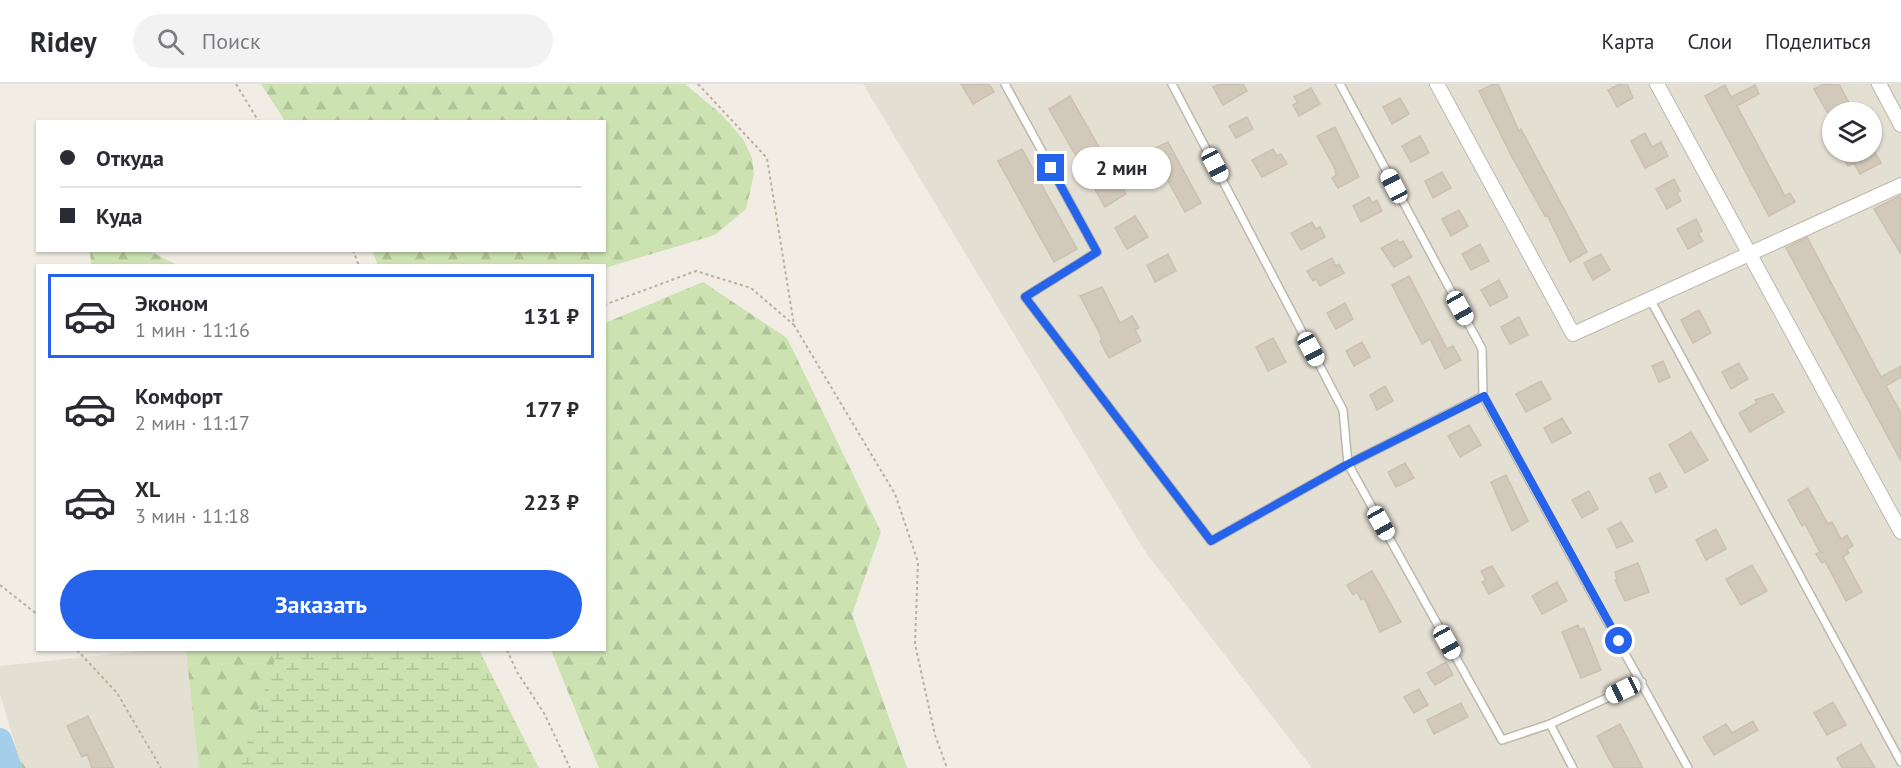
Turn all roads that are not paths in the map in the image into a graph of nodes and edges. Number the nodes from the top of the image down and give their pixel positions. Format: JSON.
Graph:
{"nodes":[{"id":1,"x":1005,"y":84,"type":"edge"},
{"id":2,"x":1172,"y":84,"type":"edge"},
{"id":3,"x":1340,"y":84,"type":"edge"},
{"id":4,"x":1437,"y":84,"type":"edge"},
{"id":5,"x":1657,"y":84,"type":"edge"},
{"id":6,"x":1879,"y":84,"type":"edge"},
{"id":7,"x":1901,"y":125,"type":"edge"},
{"id":8,"x":1901,"y":185,"type":"edge"},
{"id":9,"x":1749,"y":254,"type":"junction"},
{"id":10,"x":1650,"y":299,"type":"junction"},
{"id":11,"x":1484,"y":396,"type":"junction"},
{"id":12,"x":1348,"y":464,"type":"junction"},
{"id":13,"x":1901,"y":532,"type":"edge"},
{"id":14,"x":1642,"y":682,"type":"junction"},
{"id":15,"x":1550,"y":724,"type":"junction"},
{"id":16,"x":1901,"y":762,"type":"edge"},
{"id":17,"x":1573,"y":768,"type":"edge"},
{"id":18,"x":1688,"y":768,"type":"edge"}],
"edges":[{"from":1,"to":12,"type":"lane"},
{"from":2,"to":12,"type":"lane"},
{"from":3,"to":11,"type":"lane"},
{"from":4,"to":10,"type":"street"},
{"from":5,"to":9,"type":"street"},
{"from":6,"to":7,"type":"street"},
{"from":8,"to":9,"type":"street"},
{"from":9,"to":10,"type":"street"},
{"from":9,"to":13,"type":"street"},
{"from":10,"to":16,"type":"lane"},
{"from":11,"to":12,"type":"lane"},
{"from":11,"to":14,"type":"lane"},
{"from":12,"to":15,"type":"lane"},
{"from":14,"to":15,"type":"lane"},
{"from":14,"to":18,"type":"lane"},
{"from":15,"to":17,"type":"lane"}]}
